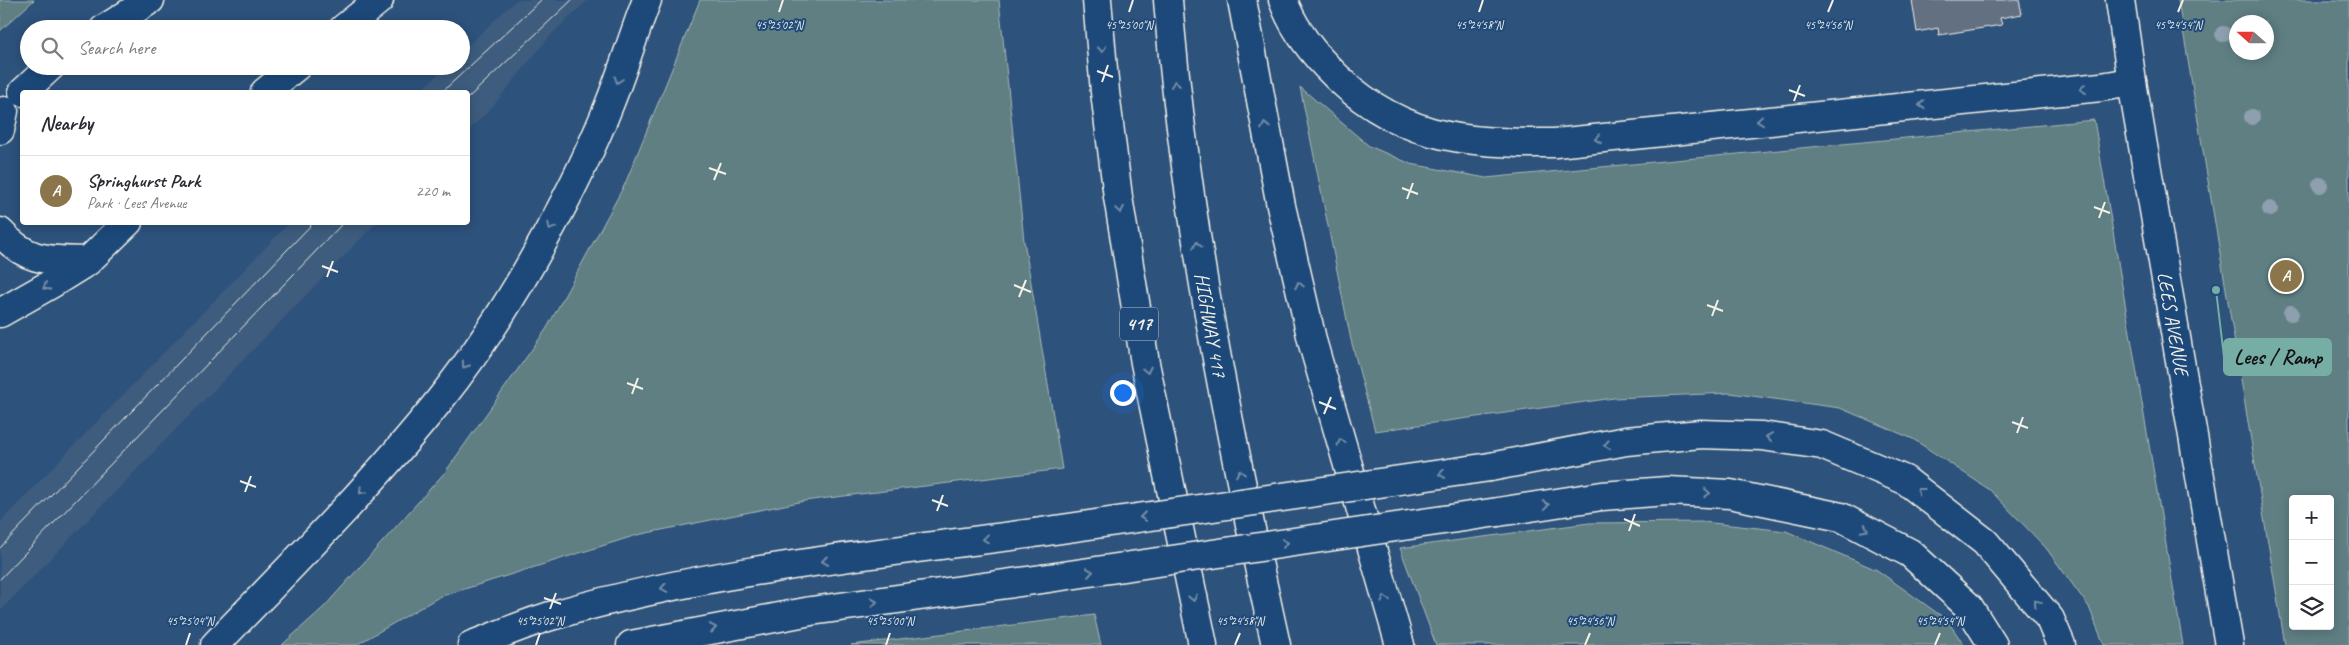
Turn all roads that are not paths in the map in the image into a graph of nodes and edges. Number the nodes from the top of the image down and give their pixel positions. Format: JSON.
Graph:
{"nodes":[{"id":1,"x":150,"y":0,"type":"edge"},
{"id":2,"x":379,"y":0,"type":"edge"},
{"id":3,"x":647,"y":0,"type":"edge"},
{"id":4,"x":1097,"y":0,"type":"edge"},
{"id":5,"x":1168,"y":0,"type":"edge"},
{"id":6,"x":1242,"y":0,"type":"edge"},
{"id":7,"x":1283,"y":0,"type":"edge"},
{"id":8,"x":2120,"y":0,"type":"edge"},
{"id":9,"x":118,"y":20,"type":"edge"},
{"id":10,"x":355,"y":20,"type":"edge"},
{"id":11,"x":42,"y":75,"type":"edge"},
{"id":12,"x":286,"y":75,"type":"edge"},
{"id":13,"x":2132,"y":82,"type":"junction"},
{"id":14,"x":28,"y":90,"type":"edge"},
{"id":15,"x":267,"y":90,"type":"edge"},
{"id":16,"x":20,"y":98,"type":"edge"},
{"id":17,"x":8,"y":110,"type":"edge"},
{"id":18,"x":125,"y":225,"type":"edge"},
{"id":19,"x":0,"y":232,"type":"edge"},
{"id":20,"x":88,"y":261,"type":"junction"},
{"id":21,"x":0,"y":313,"type":"edge"},
{"id":22,"x":216,"y":645,"type":"edge"},
{"id":23,"x":472,"y":645,"type":"edge"},
{"id":24,"x":631,"y":645,"type":"edge"},
{"id":25,"x":1203,"y":645,"type":"edge"},
{"id":26,"x":1276,"y":645,"type":"edge"},
{"id":27,"x":1400,"y":645,"type":"edge"},
{"id":28,"x":1993,"y":645,"type":"edge"},
{"id":29,"x":2061,"y":645,"type":"edge"},
{"id":30,"x":2230,"y":645,"type":"edge"}],
"edges":[{"from":1,"to":9,"type":"main road"},
{"from":2,"to":10,"type":"main road"},
{"from":3,"to":22,"type":"main road","one_way":true},
{"from":4,"to":25,"type":"main road","number":"417","one_way":true},
{"from":26,"to":5,"type":"main road","name":"HIGHWAY 417","one_way":true},
{"from":27,"to":6,"type":"main road","one_way":true},
{"from":13,"to":7,"type":"main road","one_way":true},
{"from":8,"to":13,"type":"main road","name":"LEES AVENUE"},
{"from":11,"to":14,"type":"main road"},
{"from":12,"to":15,"type":"main road"},
{"from":13,"to":30,"type":"main road","name":"LEES AVENUE"},
{"from":16,"to":17,"type":"main road"},
{"from":18,"to":20,"type":"main road"},
{"from":19,"to":20,"type":"main road"},
{"from":20,"to":21,"type":"main road","one_way":true},
{"from":29,"to":23,"type":"main road","one_way":true,"bridge":true},
{"from":24,"to":28,"type":"main road","one_way":true,"bridge":true}]}
